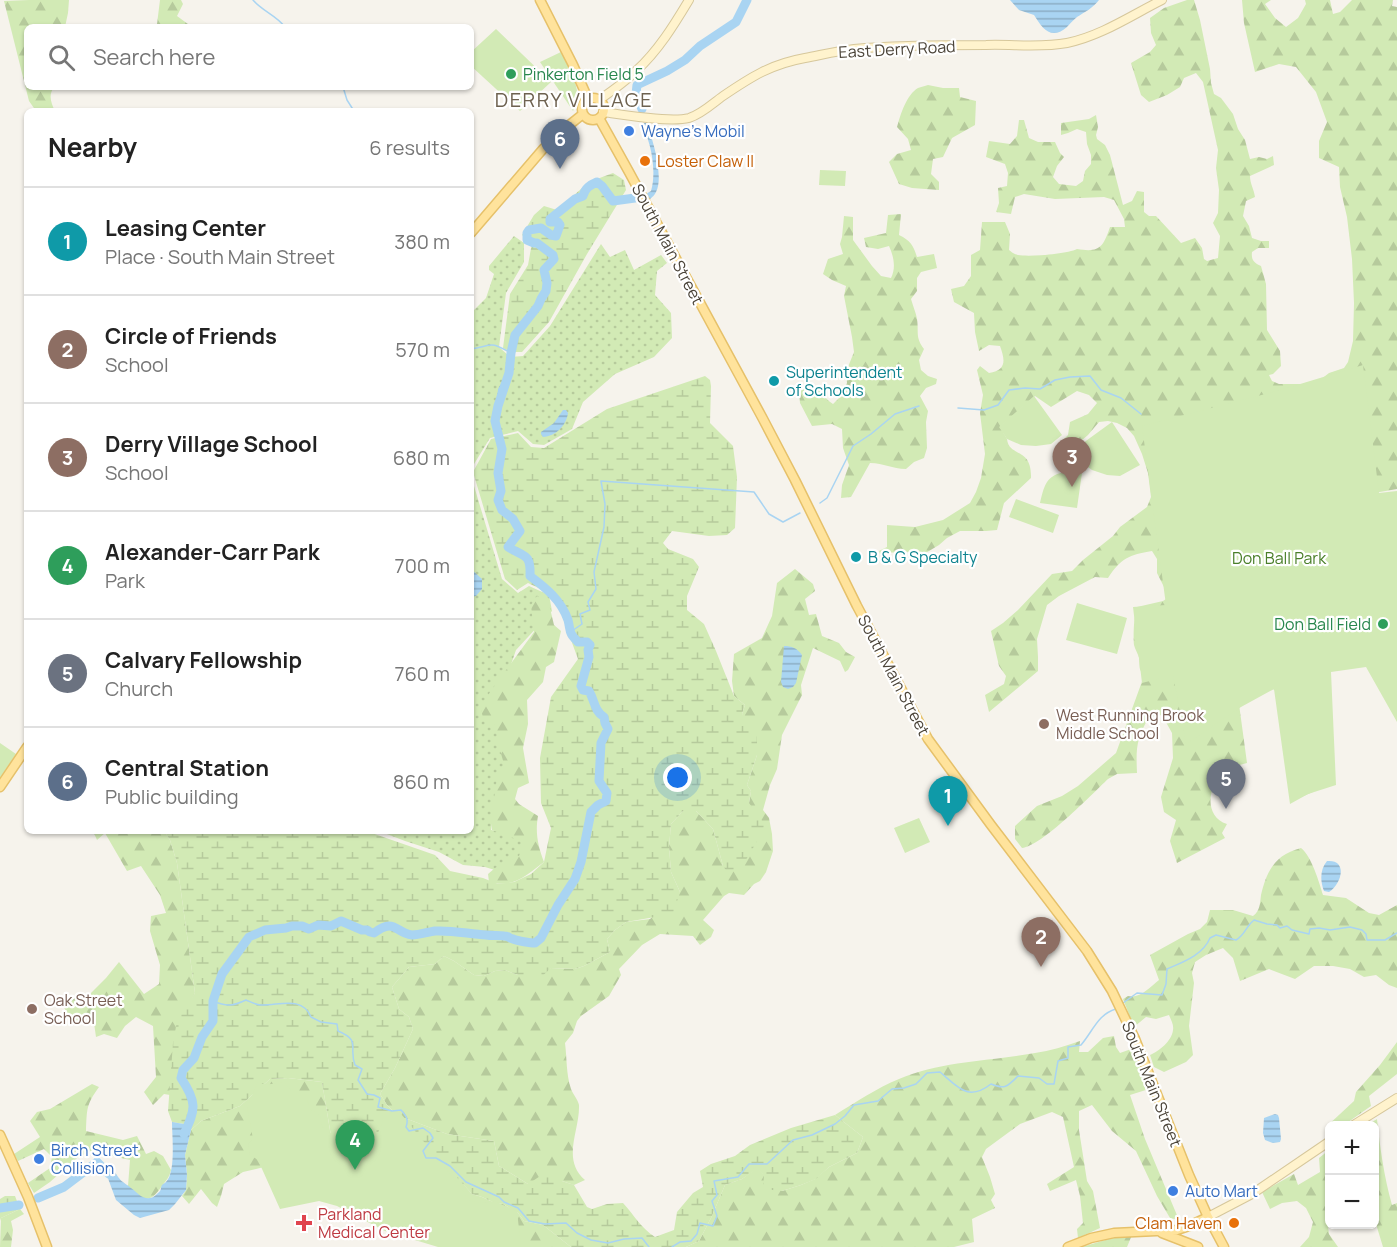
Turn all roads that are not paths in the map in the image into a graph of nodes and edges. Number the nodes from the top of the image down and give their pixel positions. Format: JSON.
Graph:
{"nodes":[{"id":1,"x":540,"y":0,"type":"edge"},
{"id":2,"x":689,"y":0,"type":"edge"},
{"id":3,"x":1162,"y":0,"type":"edge"},
{"id":4,"x":588,"y":99,"type":"junction"},
{"id":5,"x":599,"y":100,"type":"junction"},
{"id":6,"x":584,"y":114,"type":"junction"},
{"id":7,"x":601,"y":115,"type":"junction"},
{"id":8,"x":474,"y":230,"type":"edge"},
{"id":9,"x":24,"y":751,"type":"edge"},
{"id":10,"x":0,"y":787,"type":"edge"},
{"id":11,"x":1397,"y":1098,"type":"edge"},
{"id":12,"x":1359,"y":1121,"type":"edge"},
{"id":13,"x":0,"y":1135,"type":"edge"},
{"id":14,"x":1325,"y":1144,"type":"edge"},
{"id":15,"x":1208,"y":1217,"type":"junction"},
{"id":16,"x":1159,"y":1232,"type":"junction"},
{"id":17,"x":47,"y":1247,"type":"edge"},
{"id":18,"x":1068,"y":1247,"type":"edge"},
{"id":19,"x":1198,"y":1247,"type":"edge"},
{"id":20,"x":1224,"y":1247,"type":"edge"}],
"edges":[{"from":1,"to":4,"type":"main road"},
{"from":2,"to":5,"type":"street"},
{"from":3,"to":7,"type":"street","name":"East Derry Road"},
{"from":4,"to":5,"type":"main road"},
{"from":4,"to":6,"type":"main road"},
{"from":5,"to":7,"type":"main road"},
{"from":6,"to":7,"type":"main road"},
{"from":6,"to":8,"type":"main road"},
{"from":7,"to":15,"type":"main road","name":"South Main Street"},
{"from":9,"to":10,"type":"main road"},
{"from":11,"to":12,"type":"street"},
{"from":13,"to":17,"type":"main road"},
{"from":14,"to":15,"type":"street"},
{"from":15,"to":16,"type":"main road"},
{"from":15,"to":20,"type":"main road","name":"South Main Street"},
{"from":16,"to":18,"type":"main road"},
{"from":16,"to":19,"type":"main road"}]}
